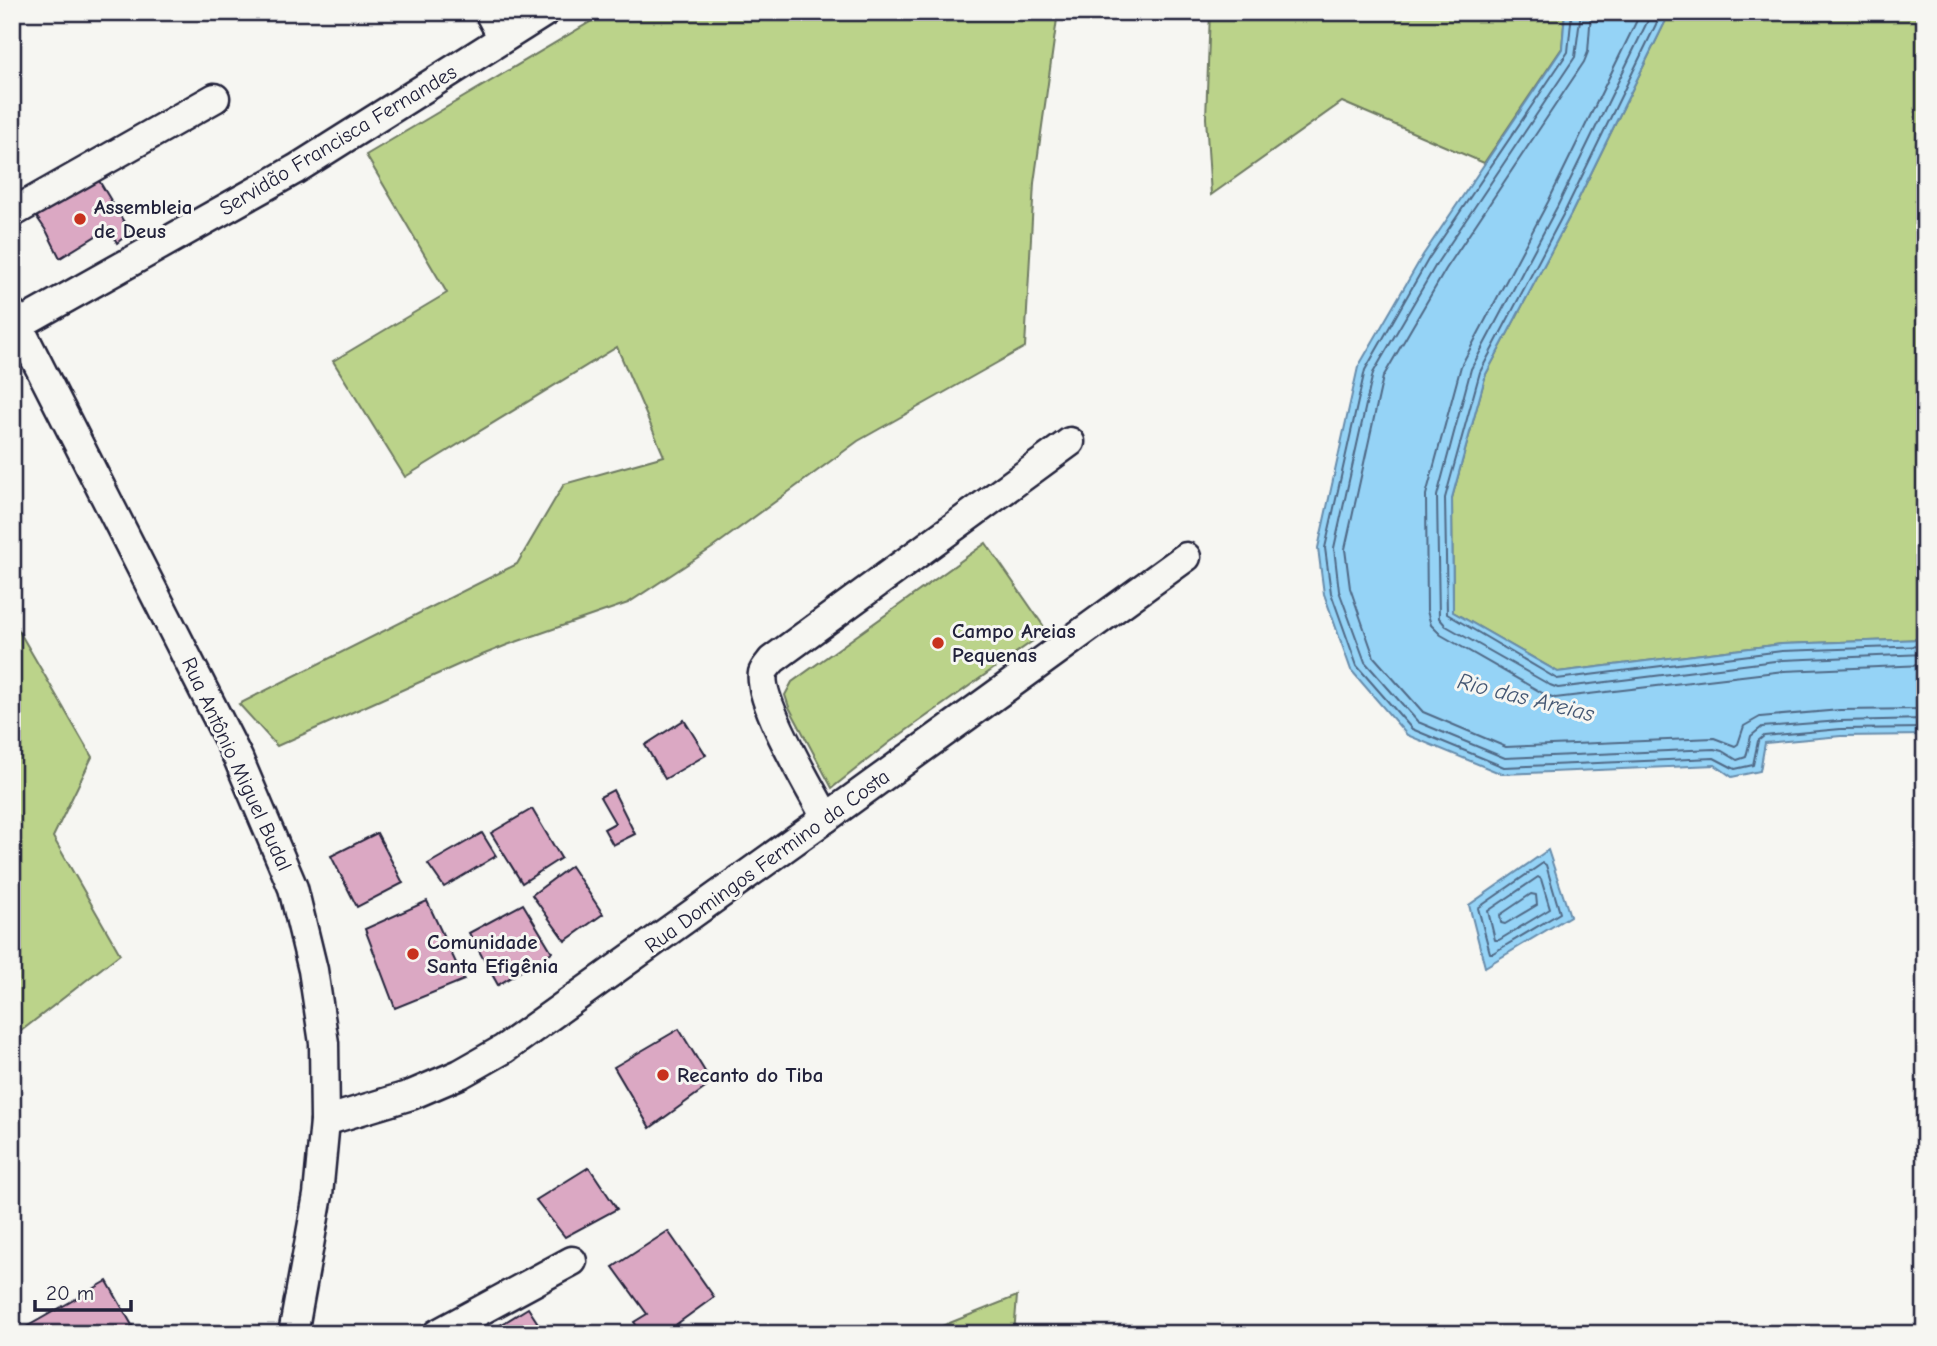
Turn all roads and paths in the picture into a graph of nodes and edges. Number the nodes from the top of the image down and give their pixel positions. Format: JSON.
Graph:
{"nodes":[{"id":1,"x":489,"y":12,"type":"edge"},
{"id":2,"x":545,"y":12,"type":"edge"},
{"id":3,"x":503,"y":38,"type":"junction"},
{"id":4,"x":215,"y":98,"type":"dead end"},
{"id":5,"x":12,"y":213,"type":"edge"},
{"id":6,"x":15,"y":319,"type":"edge"},
{"id":7,"x":1070,"y":442,"type":"dead end"},
{"id":8,"x":1186,"y":557,"type":"dead end"},
{"id":9,"x":826,"y":818,"type":"junction"},
{"id":10,"x":325,"y":1121,"type":"junction"},
{"id":11,"x":572,"y":1261,"type":"dead end"},
{"id":12,"x":293,"y":1334,"type":"edge"},
{"id":13,"x":437,"y":1334,"type":"edge"}],
"edges":[{"from":1,"to":3,"type":"street"},
{"from":2,"to":3,"type":"street","name":"Servidão Francisca Fernandes"},
{"from":3,"to":6,"type":"street","name":"Servidão Francisca Fernandes"},
{"from":4,"to":5,"type":"street"},
{"from":6,"to":10,"type":"street","name":"Rua Antônio Miguel Budal"},
{"from":7,"to":9,"type":"street"},
{"from":8,"to":9,"type":"street","name":"Rua Domingos Fermino da Costa"},
{"from":9,"to":10,"type":"street","name":"Rua Domingos Fermino da Costa"},
{"from":10,"to":12,"type":"street","name":"Rua Antônio Miguel Budal"},
{"from":11,"to":13,"type":"street"}]}
